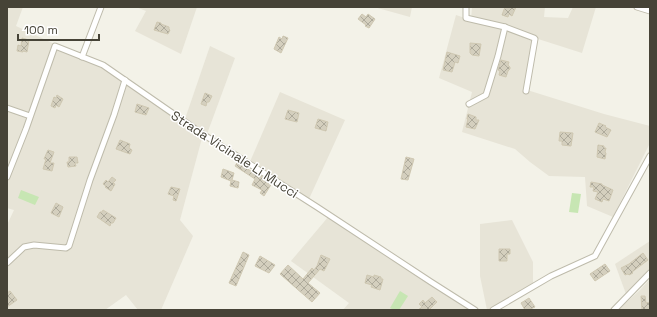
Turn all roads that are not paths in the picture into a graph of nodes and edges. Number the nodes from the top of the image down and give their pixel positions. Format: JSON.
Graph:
{"nodes":[{"id":1,"x":101,"y":7,"type":"edge"},
{"id":2,"x":466,"y":7,"type":"edge"},
{"id":3,"x":637,"y":7,"type":"edge"},
{"id":4,"x":650,"y":11,"type":"edge"},
{"id":5,"x":505,"y":27,"type":"junction"},
{"id":6,"x":82,"y":57,"type":"junction"},
{"id":7,"x":125,"y":80,"type":"junction"},
{"id":8,"x":526,"y":91,"type":"dead end"},
{"id":9,"x":470,"y":104,"type":"dead end"},
{"id":10,"x":7,"y":108,"type":"edge"},
{"id":11,"x":30,"y":116,"type":"junction"},
{"id":12,"x":650,"y":156,"type":"edge"},
{"id":13,"x":7,"y":177,"type":"edge"},
{"id":14,"x":7,"y":263,"type":"edge"},
{"id":15,"x":650,"y":273,"type":"edge"},
{"id":16,"x":475,"y":310,"type":"edge"},
{"id":17,"x":493,"y":310,"type":"edge"},
{"id":18,"x":614,"y":310,"type":"edge"}],
"edges":[{"from":1,"to":6,"type":"street"},
{"from":2,"to":5,"type":"street"},
{"from":3,"to":4,"type":"street"},
{"from":5,"to":8,"type":"street"},
{"from":5,"to":9,"type":"street"},
{"from":6,"to":7,"type":"street","name":"Strada Vicinale Li Mucci"},
{"from":6,"to":11,"type":"street","name":"Strada Vicinale Li Mucci"},
{"from":7,"to":14,"type":"street"},
{"from":7,"to":16,"type":"street","name":"Strada Vicinale Li Mucci"},
{"from":10,"to":11,"type":"street"},
{"from":11,"to":13,"type":"street","name":"Strada Vicinale Li Mucci"},
{"from":12,"to":17,"type":"street"},
{"from":15,"to":18,"type":"street"}]}
